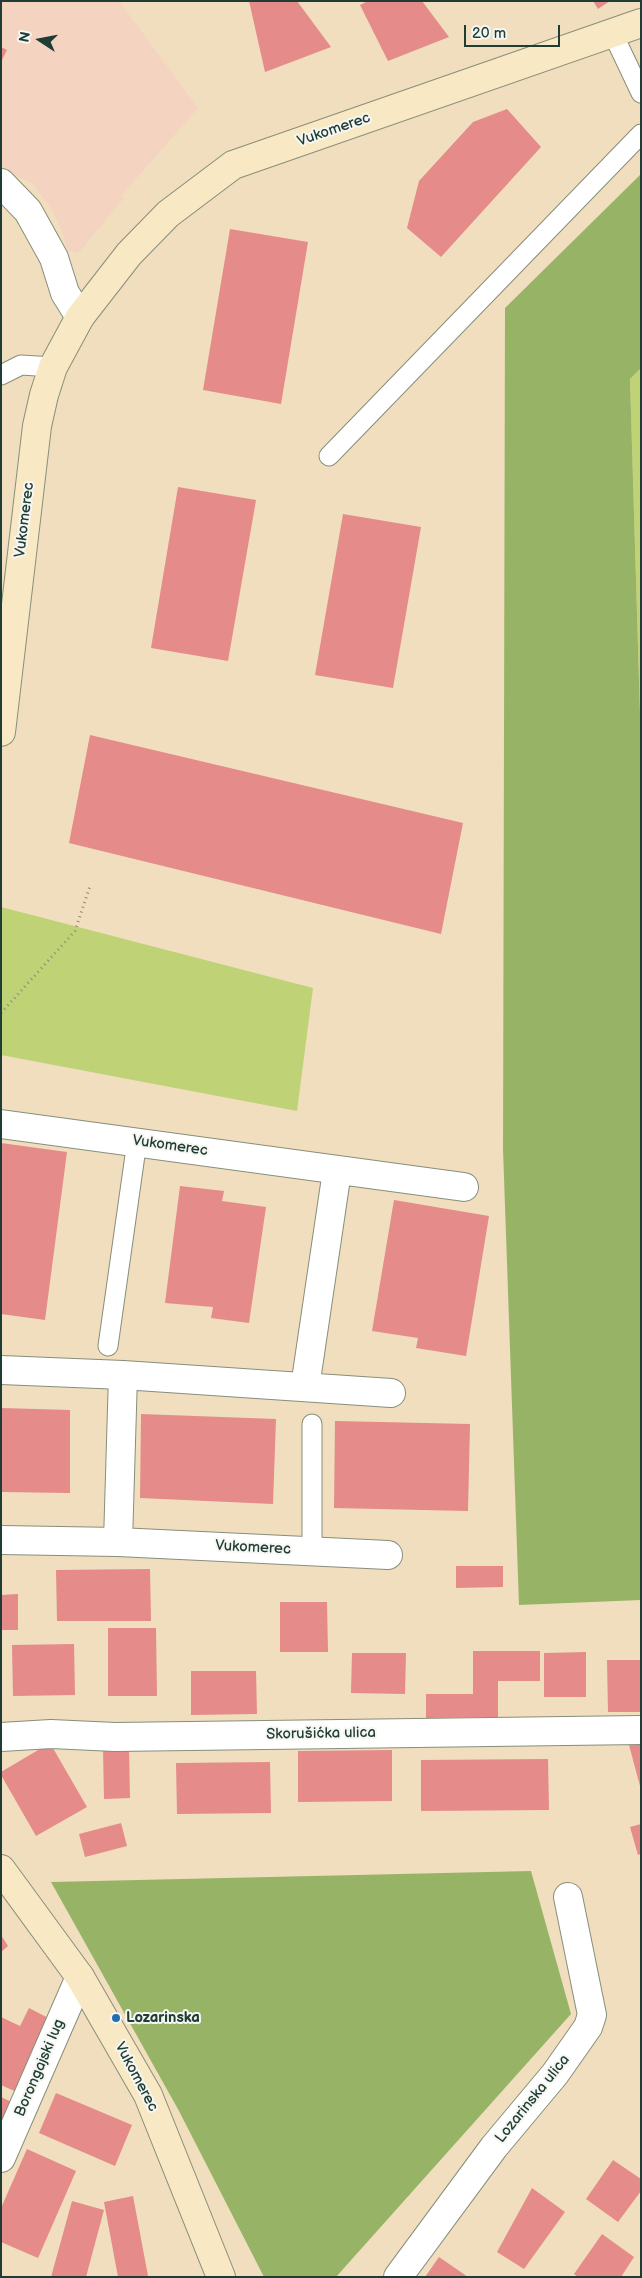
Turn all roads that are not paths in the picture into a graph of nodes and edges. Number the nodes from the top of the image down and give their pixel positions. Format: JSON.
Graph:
{"nodes":[{"id":1,"x":641,"y":24,"type":"edge"},
{"id":2,"x":613,"y":34,"type":"junction"},
{"id":3,"x":641,"y":93,"type":"edge"},
{"id":4,"x":641,"y":134,"type":"edge"},
{"id":5,"x":1,"y":183,"type":"edge"},
{"id":6,"x":80,"y":317,"type":"junction"},
{"id":7,"x":53,"y":367,"type":"junction"},
{"id":8,"x":1,"y":374,"type":"edge"},
{"id":9,"x":329,"y":456,"type":"dead end"},
{"id":10,"x":6,"y":652,"type":"edge"},
{"id":11,"x":4,"y":685,"type":"edge"},
{"id":12,"x":1,"y":732,"type":"edge"},
{"id":13,"x":1,"y":1124,"type":"edge"},
{"id":14,"x":137,"y":1141,"type":"junction"},
{"id":15,"x":338,"y":1171,"type":"junction"},
{"id":16,"x":464,"y":1187,"type":"dead end"},
{"id":17,"x":108,"y":1346,"type":"dead end"},
{"id":18,"x":1,"y":1370,"type":"edge"},
{"id":19,"x":123,"y":1375,"type":"junction"},
{"id":20,"x":305,"y":1387,"type":"junction"},
{"id":21,"x":391,"y":1393,"type":"dead end"},
{"id":22,"x":312,"y":1424,"type":"dead end"},
{"id":23,"x":1,"y":1540,"type":"edge"},
{"id":24,"x":118,"y":1542,"type":"junction"},
{"id":25,"x":312,"y":1551,"type":"junction"},
{"id":26,"x":388,"y":1555,"type":"dead end"},
{"id":27,"x":641,"y":1730,"type":"edge"},
{"id":28,"x":1,"y":1737,"type":"edge"},
{"id":29,"x":1,"y":1869,"type":"edge"},
{"id":30,"x":568,"y":1898,"type":"dead end"},
{"id":31,"x":80,"y":1977,"type":"junction"},
{"id":32,"x":1,"y":2158,"type":"edge"},
{"id":33,"x":221,"y":2277,"type":"edge"},
{"id":34,"x":398,"y":2277,"type":"edge"}],
"edges":[{"from":1,"to":2,"type":"street","name":"Vukomerec"},
{"from":2,"to":3,"type":"lane"},
{"from":2,"to":6,"type":"street","name":"Vukomerec"},
{"from":4,"to":9,"type":"lane"},
{"from":5,"to":6,"type":"street"},
{"from":6,"to":7,"type":"street","name":"Vukomerec"},
{"from":7,"to":8,"type":"lane"},
{"from":7,"to":10,"type":"street","name":"Vukomerec"},
{"from":10,"to":11,"type":"street","name":"Vukomerec"},
{"from":11,"to":12,"type":"street","name":"Vukomerec"},
{"from":13,"to":14,"type":"street","name":"Vukomerec"},
{"from":14,"to":15,"type":"street","name":"Vukomerec"},
{"from":14,"to":17,"type":"lane"},
{"from":15,"to":16,"type":"street","name":"Vukomerec"},
{"from":15,"to":20,"type":"street"},
{"from":18,"to":19,"type":"street"},
{"from":19,"to":20,"type":"street"},
{"from":19,"to":24,"type":"street"},
{"from":20,"to":21,"type":"street"},
{"from":22,"to":25,"type":"lane"},
{"from":23,"to":24,"type":"street","name":"Vukomerec"},
{"from":24,"to":25,"type":"street","name":"Vukomerec"},
{"from":25,"to":26,"type":"street","name":"Vukomerec"},
{"from":27,"to":28,"type":"street","name":"Skorušićka ulica"},
{"from":29,"to":31,"type":"street","name":"Vukomerec"},
{"from":30,"to":34,"type":"street","name":"Lozarinska ulica"},
{"from":31,"to":32,"type":"street","name":"Borongajski lug"},
{"from":31,"to":33,"type":"street","name":"Vukomerec"}]}
